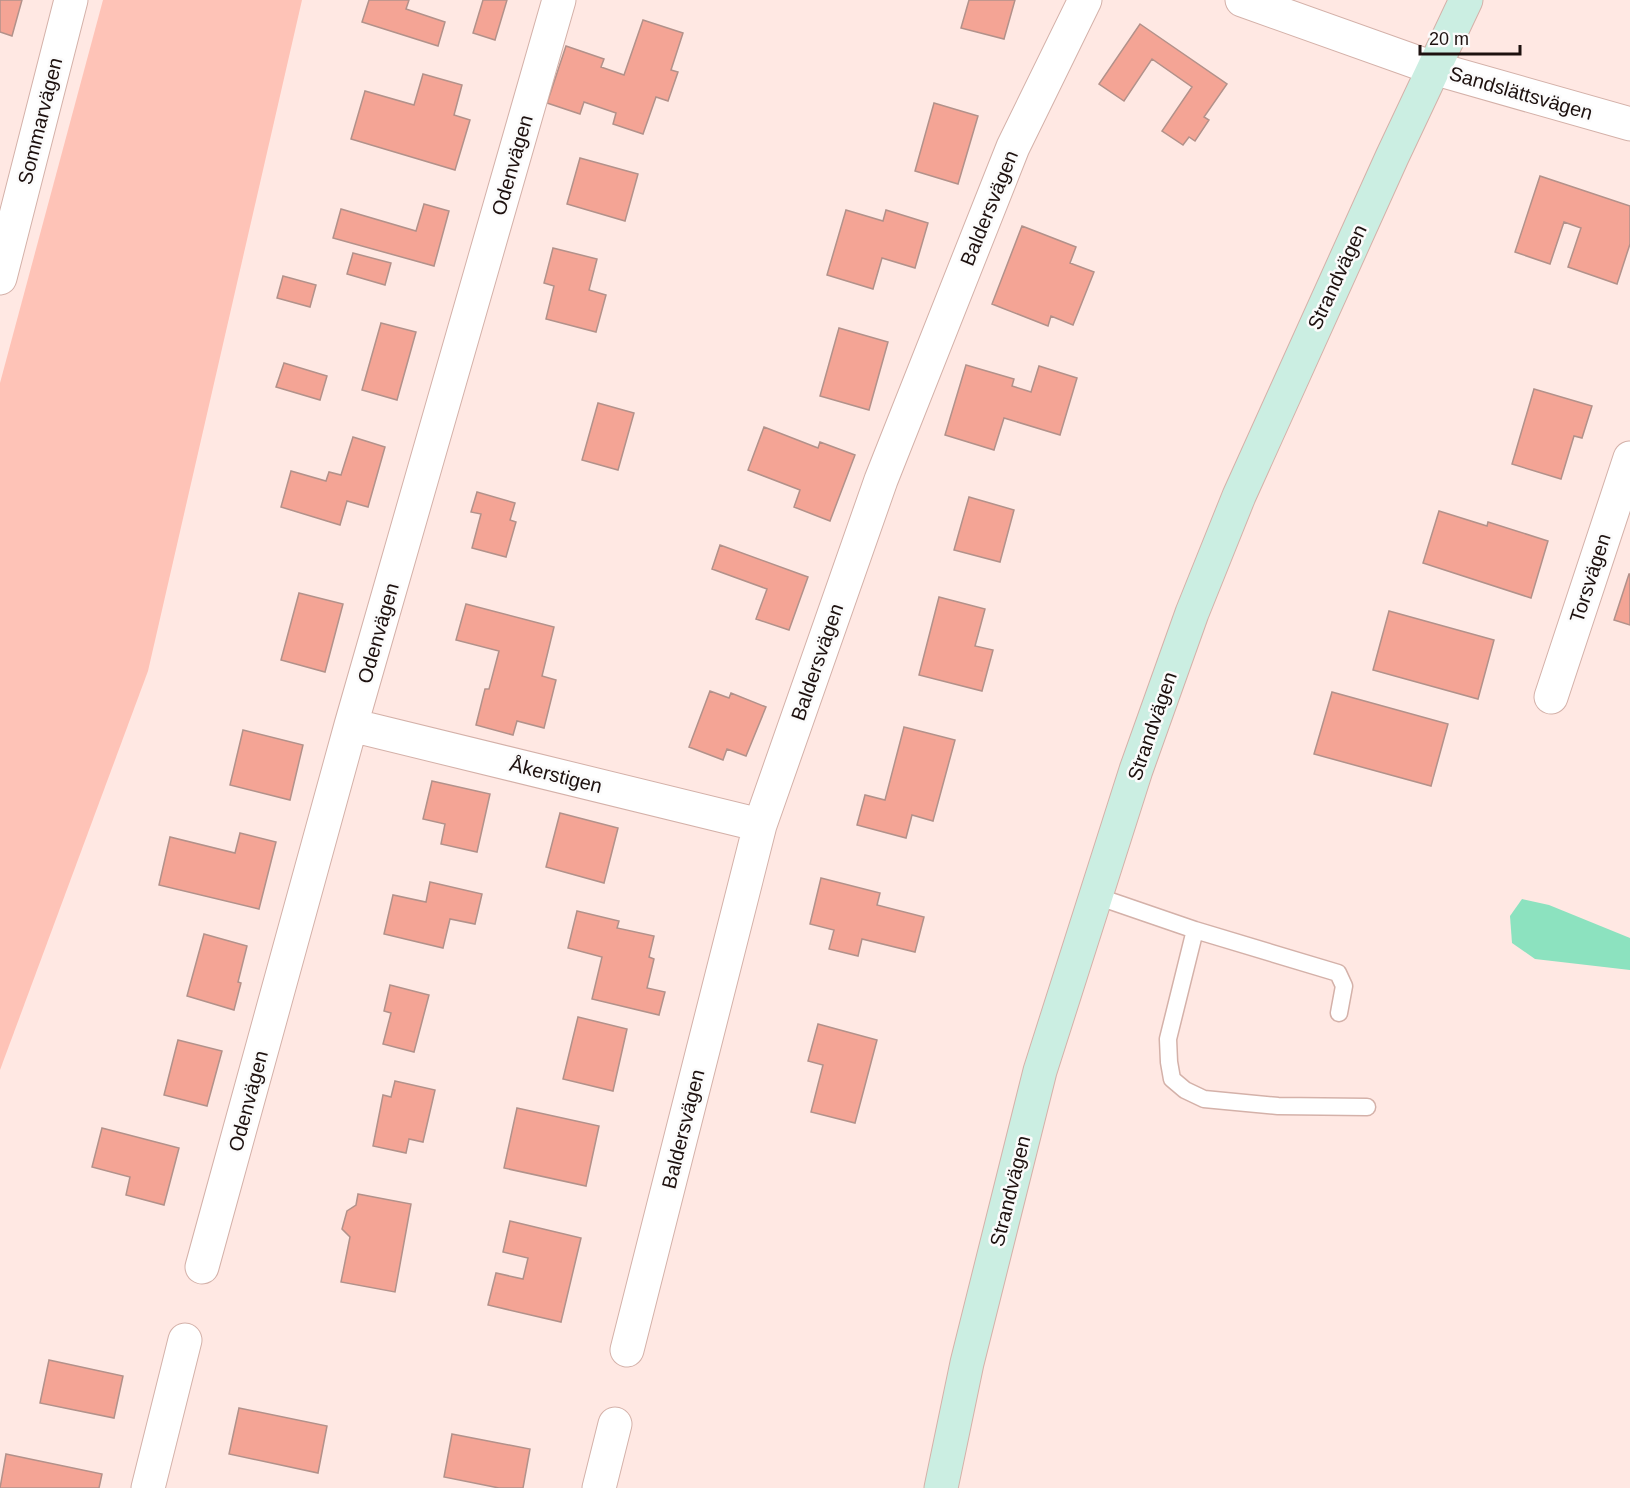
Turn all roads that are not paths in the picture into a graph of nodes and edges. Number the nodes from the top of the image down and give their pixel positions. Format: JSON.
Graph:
{"nodes":[{"id":1,"x":71,"y":0,"type":"edge"},
{"id":2,"x":559,"y":0,"type":"edge"},
{"id":3,"x":1085,"y":0,"type":"edge"},
{"id":4,"x":1242,"y":0,"type":"edge"},
{"id":5,"x":1466,"y":0,"type":"edge"},
{"id":6,"x":1433,"y":68,"type":"junction"},
{"id":7,"x":1630,"y":124,"type":"edge"},
{"id":8,"x":9,"y":204,"type":"edge"},
{"id":9,"x":0,"y":278,"type":"edge"},
{"id":10,"x":1630,"y":458,"type":"edge"},
{"id":11,"x":1551,"y":697,"type":"dead end"},
{"id":12,"x":351,"y":725,"type":"junction"},
{"id":13,"x":760,"y":825,"type":"junction"},
{"id":14,"x":1096,"y":896,"type":"junction"},
{"id":15,"x":1195,"y":930,"type":"junction"},
{"id":16,"x":1339,"y":1013,"type":"dead end"},
{"id":17,"x":1367,"y":1107,"type":"dead end"},
{"id":18,"x":202,"y":1267,"type":"dead end"},
{"id":19,"x":184,"y":1340,"type":"dead end"},
{"id":20,"x":627,"y":1350,"type":"dead end"},
{"id":21,"x":615,"y":1424,"type":"dead end"},
{"id":22,"x":148,"y":1488,"type":"edge"},
{"id":23,"x":599,"y":1488,"type":"edge"},
{"id":24,"x":941,"y":1488,"type":"edge"}],
"edges":[{"from":1,"to":8,"type":"street","name":"Sommarvägen"},
{"from":2,"to":12,"type":"street","name":"Odenvägen"},
{"from":3,"to":13,"type":"street","name":"Baldersvägen"},
{"from":4,"to":6,"type":"street","name":"Sandslättsvägen"},
{"from":5,"to":6,"type":"street","name":"Strandvägen"},
{"from":6,"to":7,"type":"street","name":"Sandslättsvägen"},
{"from":6,"to":14,"type":"street","name":"Strandvägen"},
{"from":8,"to":9,"type":"street","name":"Sommarvägen"},
{"from":10,"to":11,"type":"street","name":"Torsvägen"},
{"from":12,"to":13,"type":"street","name":"Åkerstigen"},
{"from":12,"to":18,"type":"street","name":"Odenvägen"},
{"from":13,"to":20,"type":"street","name":"Baldersvägen"},
{"from":14,"to":15,"type":"lane"},
{"from":14,"to":24,"type":"street","name":"Strandvägen"},
{"from":15,"to":16,"type":"lane"},
{"from":15,"to":17,"type":"lane"},
{"from":19,"to":22,"type":"street"},
{"from":21,"to":23,"type":"street"}]}
